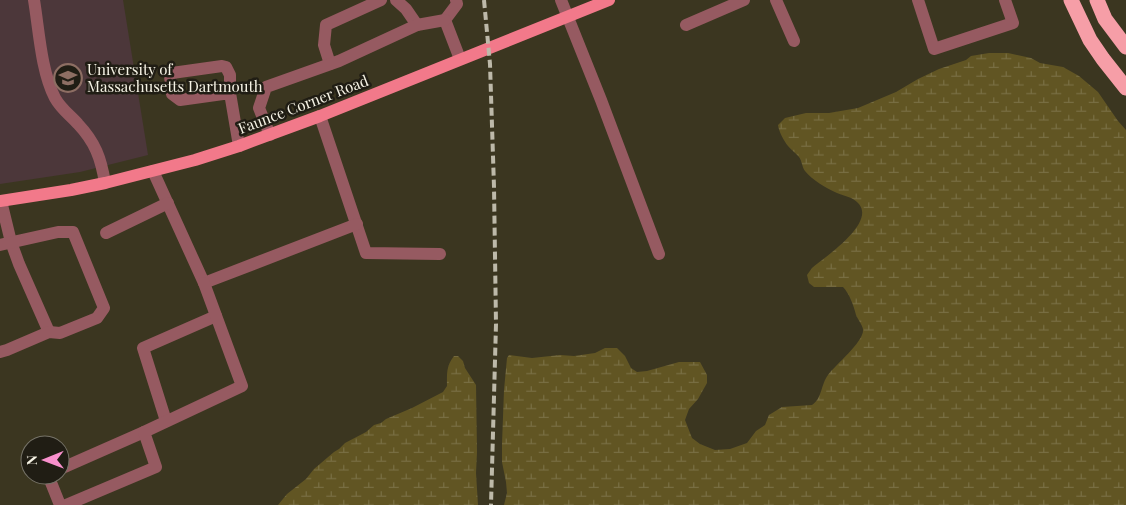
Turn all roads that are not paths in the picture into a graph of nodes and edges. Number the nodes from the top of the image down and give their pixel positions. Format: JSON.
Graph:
{"nodes":[{"id":1,"x":34,"y":0,"type":"edge"},
{"id":2,"x":381,"y":0,"type":"edge"},
{"id":3,"x":396,"y":0,"type":"edge"},
{"id":4,"x":456,"y":0,"type":"edge"},
{"id":5,"x":561,"y":0,"type":"edge"},
{"id":6,"x":607,"y":0,"type":"edge"},
{"id":7,"x":744,"y":0,"type":"edge"},
{"id":8,"x":776,"y":0,"type":"edge"},
{"id":9,"x":918,"y":0,"type":"edge"},
{"id":10,"x":1005,"y":0,"type":"edge"},
{"id":11,"x":1071,"y":0,"type":"edge"},
{"id":12,"x":1097,"y":0,"type":"edge"},
{"id":13,"x":568,"y":16,"type":"junction"},
{"id":14,"x":446,"y":20,"type":"junction"},
{"id":15,"x":417,"y":25,"type":"junction"},
{"id":16,"x":686,"y":25,"type":"dead end"},
{"id":17,"x":794,"y":41,"type":"dead end"},
{"id":18,"x":1126,"y":47,"type":"edge"},
{"id":19,"x":460,"y":59,"type":"junction"},
{"id":20,"x":330,"y":64,"type":"junction"},
{"id":21,"x":1126,"y":88,"type":"edge"},
{"id":22,"x":230,"y":93,"type":"junction"},
{"id":23,"x":320,"y":116,"type":"junction"},
{"id":24,"x":270,"y":135,"type":"junction"},
{"id":25,"x":239,"y":146,"type":"junction"},
{"id":26,"x":153,"y":171,"type":"junction"},
{"id":27,"x":105,"y":182,"type":"junction"},
{"id":28,"x":1,"y":201,"type":"edge"},
{"id":29,"x":168,"y":203,"type":"junction"},
{"id":30,"x":357,"y":224,"type":"junction"},
{"id":31,"x":106,"y":233,"type":"dead end"},
{"id":32,"x":5,"y":244,"type":"edge"},
{"id":33,"x":440,"y":254,"type":"dead end"},
{"id":34,"x":658,"y":254,"type":"dead end"},
{"id":35,"x":204,"y":283,"type":"junction"},
{"id":36,"x":216,"y":316,"type":"junction"},
{"id":37,"x":49,"y":332,"type":"junction"},
{"id":38,"x":0,"y":352,"type":"edge"},
{"id":39,"x":166,"y":421,"type":"junction"},
{"id":40,"x":144,"y":432,"type":"junction"},
{"id":41,"x":70,"y":465,"type":"edge"},
{"id":42,"x":52,"y":485,"type":"edge"},
{"id":43,"x":60,"y":505,"type":"edge"},
{"id":44,"x":66,"y":505,"type":"edge"}],
"edges":[{"from":1,"to":27,"type":"lane"},
{"from":2,"to":20,"type":"lane"},
{"from":3,"to":15,"type":"lane"},
{"from":4,"to":14,"type":"lane"},
{"from":5,"to":13,"type":"lane"},
{"from":6,"to":13,"type":"main road","name":"Faunce Corner Road"},
{"from":7,"to":16,"type":"lane"},
{"from":8,"to":17,"type":"lane"},
{"from":9,"to":10,"type":"lane"},
{"from":11,"to":21,"type":"highway"},
{"from":12,"to":18,"type":"highway"},
{"from":13,"to":19,"type":"main road","name":"Faunce Corner Road"},
{"from":13,"to":34,"type":"lane"},
{"from":14,"to":15,"type":"lane"},
{"from":14,"to":19,"type":"lane"},
{"from":15,"to":20,"type":"lane"},
{"from":19,"to":23,"type":"main road","name":"Faunce Corner Road"},
{"from":20,"to":24,"type":"lane"},
{"from":22,"to":22,"type":"lane"},
{"from":22,"to":25,"type":"lane"},
{"from":23,"to":24,"type":"main road","name":"Faunce Corner Road"},
{"from":23,"to":30,"type":"lane"},
{"from":24,"to":25,"type":"main road","name":"Faunce Corner Road"},
{"from":25,"to":26,"type":"main road","name":"Faunce Corner Road"},
{"from":26,"to":27,"type":"main road","name":"Faunce Corner Road"},
{"from":26,"to":29,"type":"lane"},
{"from":27,"to":28,"type":"main road","name":"Faunce Corner Road"},
{"from":28,"to":32,"type":"lane"},
{"from":29,"to":31,"type":"lane"},
{"from":29,"to":35,"type":"lane"},
{"from":30,"to":33,"type":"lane"},
{"from":30,"to":35,"type":"lane"},
{"from":32,"to":37,"type":"lane"},
{"from":32,"to":37,"type":"lane"},
{"from":35,"to":36,"type":"lane"},
{"from":36,"to":39,"type":"lane"},
{"from":36,"to":39,"type":"lane"},
{"from":37,"to":38,"type":"lane"},
{"from":39,"to":40,"type":"lane"},
{"from":40,"to":41,"type":"lane"},
{"from":40,"to":44,"type":"lane"},
{"from":42,"to":43,"type":"lane"}]}
